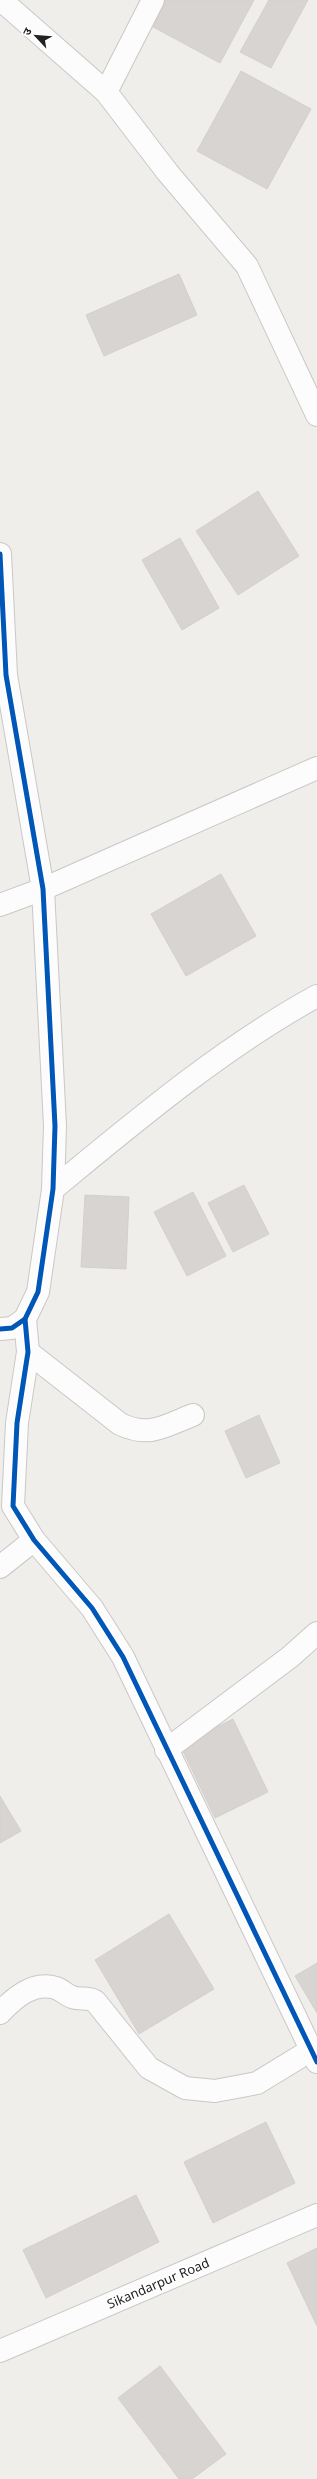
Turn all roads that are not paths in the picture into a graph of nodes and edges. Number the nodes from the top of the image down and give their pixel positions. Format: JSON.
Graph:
{"nodes":[{"id":1,"x":1,"y":0,"type":"edge"},
{"id":2,"x":153,"y":0,"type":"edge"},
{"id":3,"x":106,"y":92,"type":"junction"},
{"id":4,"x":317,"y":415,"type":"edge"},
{"id":5,"x":0,"y":554,"type":"edge"},
{"id":6,"x":317,"y":768,"type":"edge"},
{"id":7,"x":43,"y":890,"type":"junction"},
{"id":8,"x":0,"y":905,"type":"edge"},
{"id":9,"x":317,"y":996,"type":"edge"},
{"id":10,"x":53,"y":1188,"type":"junction"},
{"id":11,"x":25,"y":1319,"type":"junction"},
{"id":12,"x":0,"y":1330,"type":"edge"},
{"id":13,"x":28,"y":1352,"type":"junction"},
{"id":14,"x":193,"y":1415,"type":"dead end"},
{"id":15,"x":34,"y":1540,"type":"junction"},
{"id":16,"x":0,"y":1567,"type":"edge"},
{"id":17,"x":317,"y":1633,"type":"edge"},
{"id":18,"x":166,"y":1750,"type":"junction"},
{"id":19,"x":0,"y":2013,"type":"edge"},
{"id":20,"x":314,"y":2056,"type":"edge"},
{"id":21,"x":317,"y":2215,"type":"edge"},
{"id":22,"x":0,"y":2351,"type":"edge"}],
"edges":[{"from":1,"to":3,"type":"street"},
{"from":2,"to":3,"type":"street"},
{"from":3,"to":4,"type":"street"},
{"from":5,"to":7,"type":"street"},
{"from":6,"to":7,"type":"street"},
{"from":7,"to":8,"type":"street"},
{"from":7,"to":10,"type":"street"},
{"from":9,"to":10,"type":"street"},
{"from":10,"to":11,"type":"street"},
{"from":11,"to":12,"type":"street"},
{"from":11,"to":13,"type":"street"},
{"from":13,"to":14,"type":"street"},
{"from":13,"to":15,"type":"street"},
{"from":15,"to":16,"type":"street"},
{"from":15,"to":18,"type":"street"},
{"from":17,"to":18,"type":"street"},
{"from":18,"to":20,"type":"street"},
{"from":19,"to":20,"type":"street"},
{"from":21,"to":22,"type":"street","name":"Sikandarpur Road"}]}
